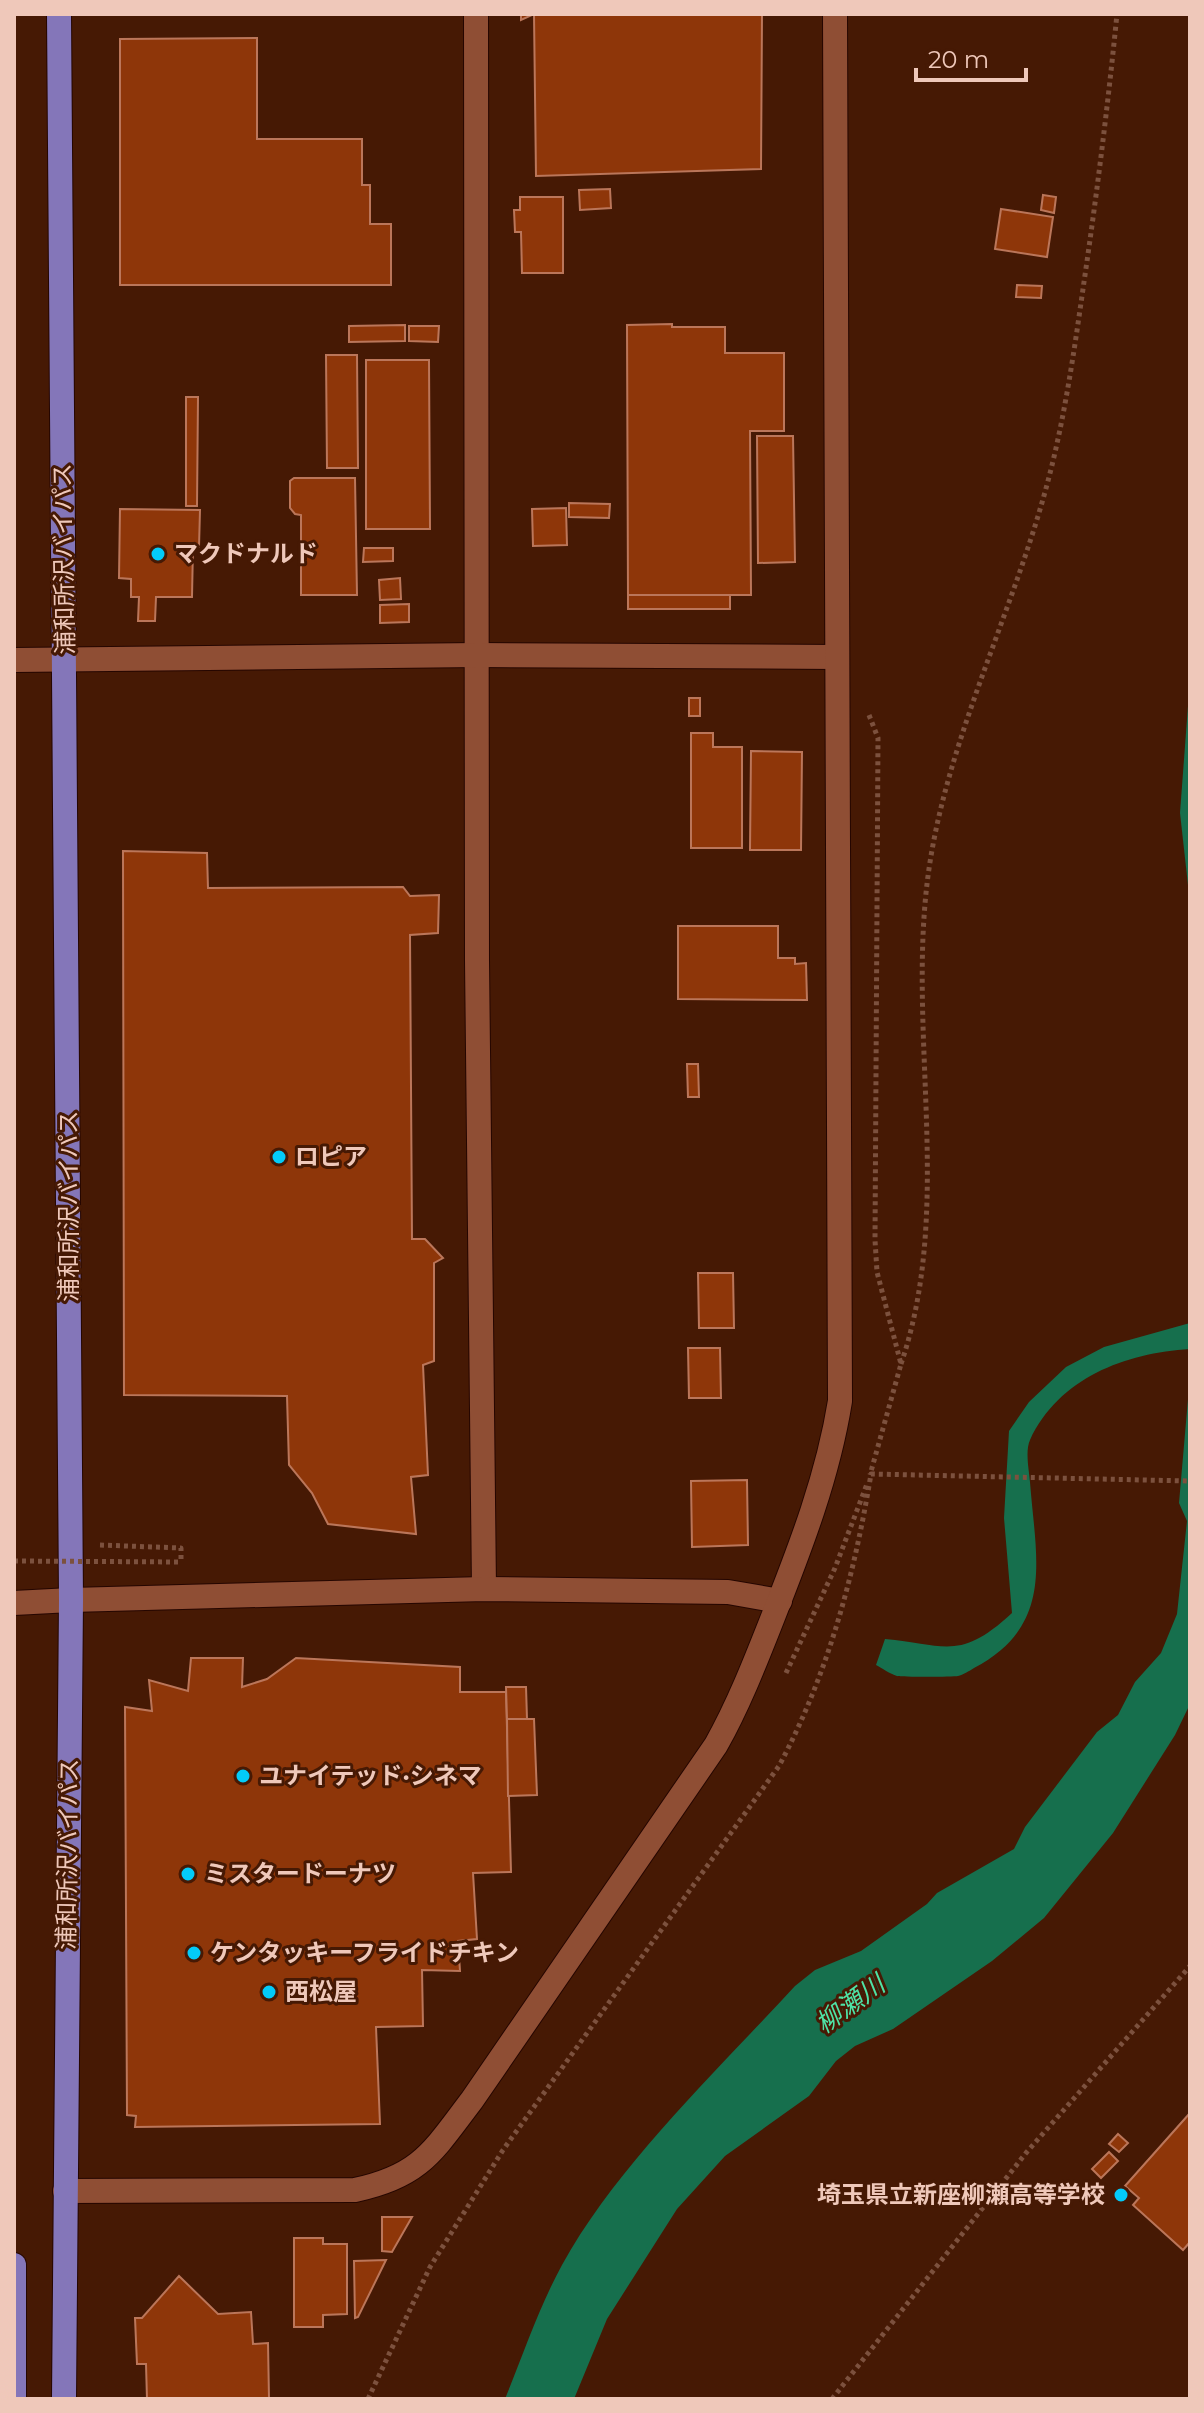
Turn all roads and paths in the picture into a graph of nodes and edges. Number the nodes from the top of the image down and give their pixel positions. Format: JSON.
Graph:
{"nodes":[{"id":1,"x":59,"y":14,"type":"edge"},
{"id":2,"x":476,"y":14,"type":"edge"},
{"id":3,"x":835,"y":14,"type":"edge"},
{"id":4,"x":1117,"y":14,"type":"edge"},
{"id":5,"x":478,"y":655,"type":"junction"},
{"id":6,"x":837,"y":657,"type":"junction"},
{"id":7,"x":14,"y":660,"type":"edge"},
{"id":8,"x":65,"y":660,"type":"junction"},
{"id":9,"x":901,"y":1364,"type":"dead end"},
{"id":10,"x":1190,"y":1481,"type":"edge"},
{"id":11,"x":95,"y":1544,"type":"dead end"},
{"id":12,"x":14,"y":1561,"type":"edge"},
{"id":13,"x":484,"y":1589,"type":"junction"},
{"id":14,"x":71,"y":1600,"type":"junction"},
{"id":15,"x":780,"y":1601,"type":"junction"},
{"id":16,"x":14,"y":1603,"type":"edge"},
{"id":17,"x":1190,"y":1966,"type":"edge"},
{"id":18,"x":65,"y":2191,"type":"junction"},
{"id":19,"x":14,"y":2265,"type":"edge"},
{"id":20,"x":14,"y":2399,"type":"edge"},
{"id":21,"x":64,"y":2399,"type":"edge"},
{"id":22,"x":368,"y":2399,"type":"edge"},
{"id":23,"x":832,"y":2399,"type":"edge"}],
"edges":[{"from":1,"to":8,"type":"highway","name":"浦和所沢バイパス"},
{"from":2,"to":5,"type":"street"},
{"from":3,"to":6,"type":"street"},
{"from":4,"to":9,"type":"path"},
{"from":5,"to":6,"type":"street"},
{"from":5,"to":8,"type":"street"},
{"from":5,"to":13,"type":"street"},
{"from":6,"to":15,"type":"street"},
{"from":7,"to":8,"type":"street"},
{"from":8,"to":14,"type":"highway","name":"浦和所沢バイパス"},
{"from":10,"to":22,"type":"path"},
{"from":11,"to":12,"type":"path","bridge":true},
{"from":13,"to":14,"type":"street"},
{"from":13,"to":15,"type":"street"},
{"from":14,"to":16,"type":"street"},
{"from":14,"to":18,"type":"highway","name":"浦和所沢バイパス"},
{"from":15,"to":18,"type":"street"},
{"from":17,"to":23,"type":"path"},
{"from":18,"to":21,"type":"highway","name":"浦和所沢バイパス"},
{"from":19,"to":20,"type":"highway"}]}
